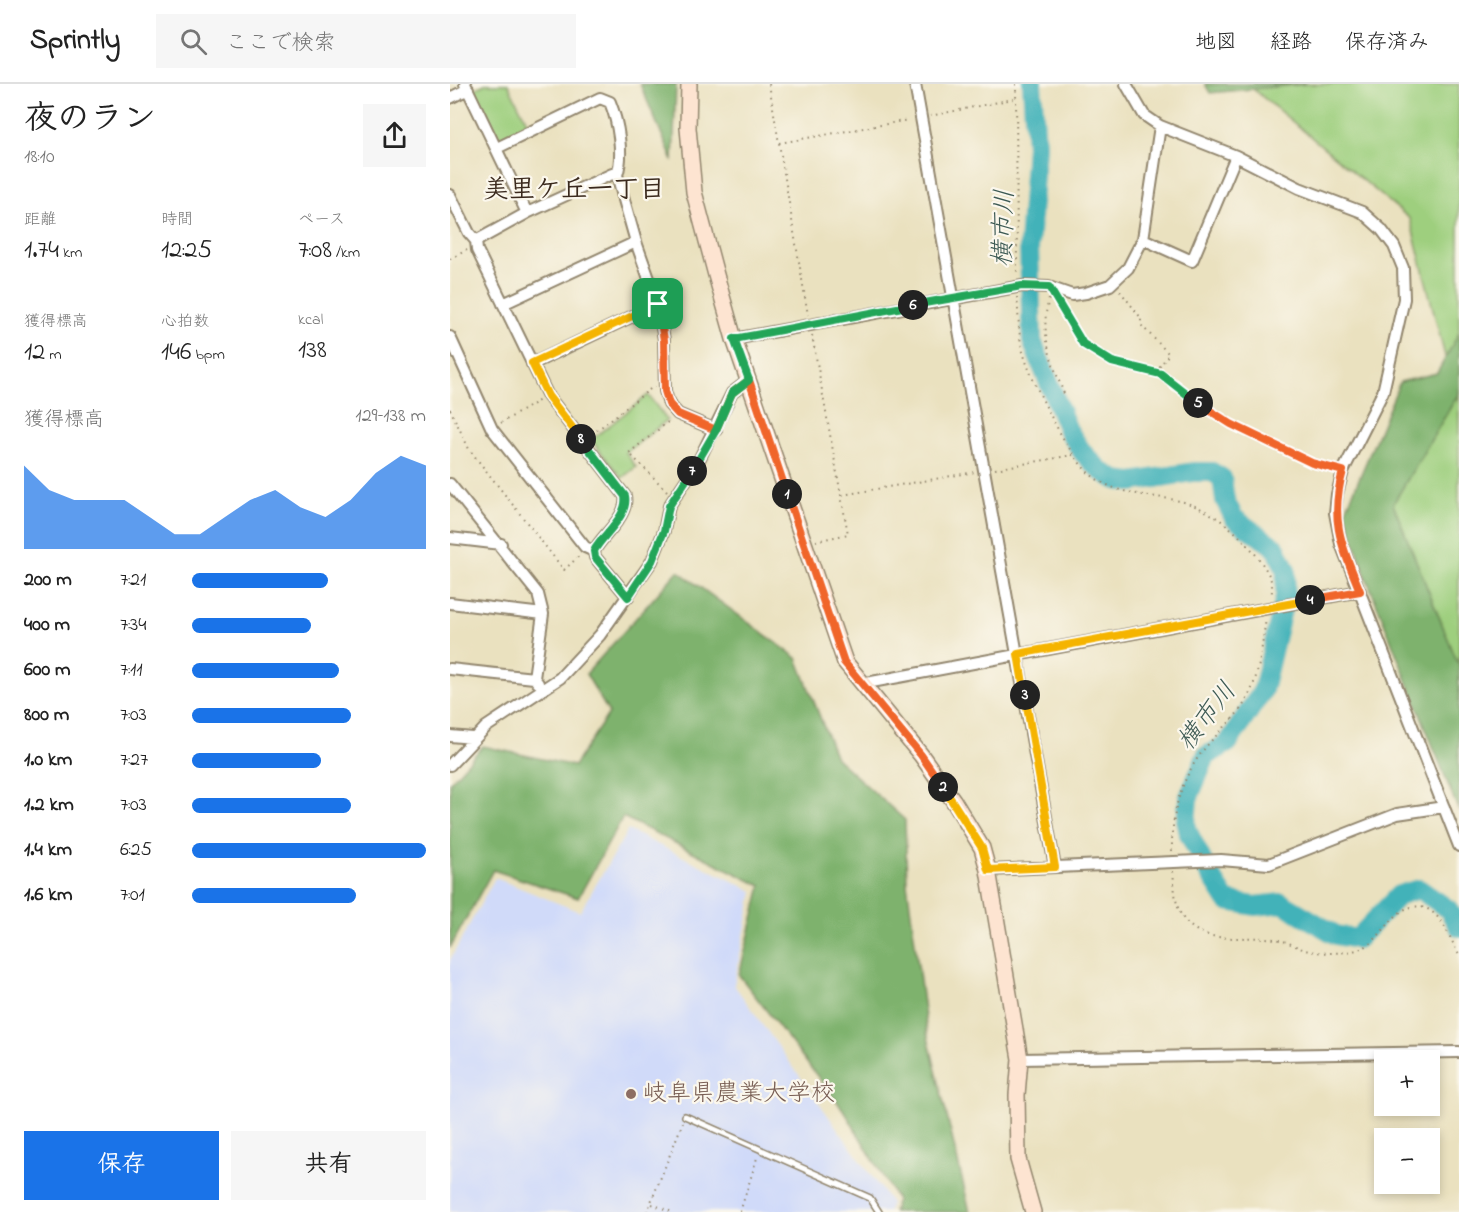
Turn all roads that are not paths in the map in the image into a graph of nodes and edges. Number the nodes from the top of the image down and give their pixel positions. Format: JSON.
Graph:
{"nodes":[{"id":1,"x":689,"y":84,"type":"edge"},
{"id":2,"x":915,"y":84,"type":"edge"},
{"id":3,"x":1126,"y":84,"type":"edge"},
{"id":4,"x":466,"y":87,"type":"edge"},
{"id":5,"x":450,"y":98,"type":"edge"},
{"id":6,"x":1160,"y":126,"type":"junction"},
{"id":7,"x":497,"y":148,"type":"junction"},
{"id":8,"x":1236,"y":156,"type":"junction"},
{"id":9,"x":618,"y":175,"type":"junction"},
{"id":10,"x":450,"y":195,"type":"edge"},
{"id":11,"x":527,"y":213,"type":"junction"},
{"id":12,"x":1143,"y":239,"type":"junction"},
{"id":13,"x":636,"y":242,"type":"junction"},
{"id":14,"x":476,"y":243,"type":"junction"},
{"id":15,"x":954,"y":297,"type":"junction"},
{"id":16,"x":503,"y":304,"type":"junction"},
{"id":17,"x":658,"y":304,"type":"junction"},
{"id":18,"x":450,"y":337,"type":"edge"},
{"id":19,"x":734,"y":339,"type":"junction"},
{"id":20,"x":532,"y":363,"type":"junction"},
{"id":21,"x":749,"y":380,"type":"junction"},
{"id":22,"x":716,"y":430,"type":"junction"},
{"id":23,"x":450,"y":484,"type":"edge"},
{"id":24,"x":450,"y":538,"type":"edge"},
{"id":25,"x":501,"y":544,"type":"junction"},
{"id":26,"x":590,"y":549,"type":"junction"},
{"id":27,"x":1360,"y":591,"type":"junction"},
{"id":28,"x":628,"y":597,"type":"junction"},
{"id":29,"x":450,"y":603,"type":"edge"},
{"id":30,"x":543,"y":614,"type":"junction"},
{"id":31,"x":1018,"y":654,"type":"junction"},
{"id":32,"x":450,"y":669,"type":"edge"},
{"id":33,"x":534,"y":678,"type":"junction"},
{"id":34,"x":861,"y":684,"type":"junction"},
{"id":35,"x":544,"y":690,"type":"junction"},
{"id":36,"x":450,"y":736,"type":"edge"},
{"id":37,"x":473,"y":738,"type":"junction"},
{"id":38,"x":450,"y":765,"type":"edge"},
{"id":39,"x":1444,"y":807,"type":"junction"},
{"id":40,"x":1459,"y":846,"type":"edge"},
{"id":41,"x":1055,"y":867,"type":"junction"},
{"id":42,"x":988,"y":870,"type":"junction"},
{"id":43,"x":1459,"y":1052,"type":"edge"},
{"id":44,"x":1020,"y":1059,"type":"junction"},
{"id":45,"x":685,"y":1116,"type":"road end"},
{"id":46,"x":879,"y":1212,"type":"edge"},
{"id":47,"x":1033,"y":1212,"type":"edge"}],
"edges":[{"from":1,"to":19,"type":"street"},
{"from":2,"to":15,"type":"street"},
{"from":3,"to":6,"type":"street"},
{"from":4,"to":5,"type":"street"},
{"from":4,"to":7,"type":"street"},
{"from":6,"to":8,"type":"street"},
{"from":6,"to":12,"type":"street"},
{"from":7,"to":9,"type":"street"},
{"from":7,"to":11,"type":"street"},
{"from":8,"to":12,"type":"street"},
{"from":8,"to":27,"type":"street"},
{"from":9,"to":11,"type":"street"},
{"from":9,"to":13,"type":"street"},
{"from":10,"to":14,"type":"street"},
{"from":11,"to":14,"type":"street"},
{"from":12,"to":15,"type":"street"},
{"from":13,"to":16,"type":"street"},
{"from":13,"to":17,"type":"street"},
{"from":14,"to":16,"type":"street"},
{"from":15,"to":19,"type":"street"},
{"from":15,"to":31,"type":"street"},
{"from":16,"to":20,"type":"street"},
{"from":17,"to":20,"type":"street"},
{"from":17,"to":22,"type":"street"},
{"from":18,"to":26,"type":"street"},
{"from":19,"to":21,"type":"street"},
{"from":20,"to":26,"type":"street"},
{"from":21,"to":22,"type":"street"},
{"from":21,"to":34,"type":"street"},
{"from":22,"to":28,"type":"street"},
{"from":23,"to":25,"type":"street"},
{"from":24,"to":25,"type":"street"},
{"from":25,"to":30,"type":"street"},
{"from":26,"to":28,"type":"street"},
{"from":27,"to":31,"type":"street"},
{"from":27,"to":39,"type":"street"},
{"from":28,"to":35,"type":"street"},
{"from":29,"to":30,"type":"street"},
{"from":30,"to":33,"type":"street"},
{"from":31,"to":34,"type":"street"},
{"from":31,"to":41,"type":"street"},
{"from":32,"to":33,"type":"street"},
{"from":33,"to":35,"type":"street"},
{"from":34,"to":42,"type":"street"},
{"from":35,"to":37,"type":"street"},
{"from":36,"to":37,"type":"street"},
{"from":37,"to":38,"type":"street"},
{"from":39,"to":40,"type":"street"},
{"from":39,"to":41,"type":"street"},
{"from":41,"to":42,"type":"street"},
{"from":42,"to":44,"type":"street"},
{"from":43,"to":44,"type":"street"},
{"from":44,"to":47,"type":"street"},
{"from":45,"to":46,"type":"lane"}]}
